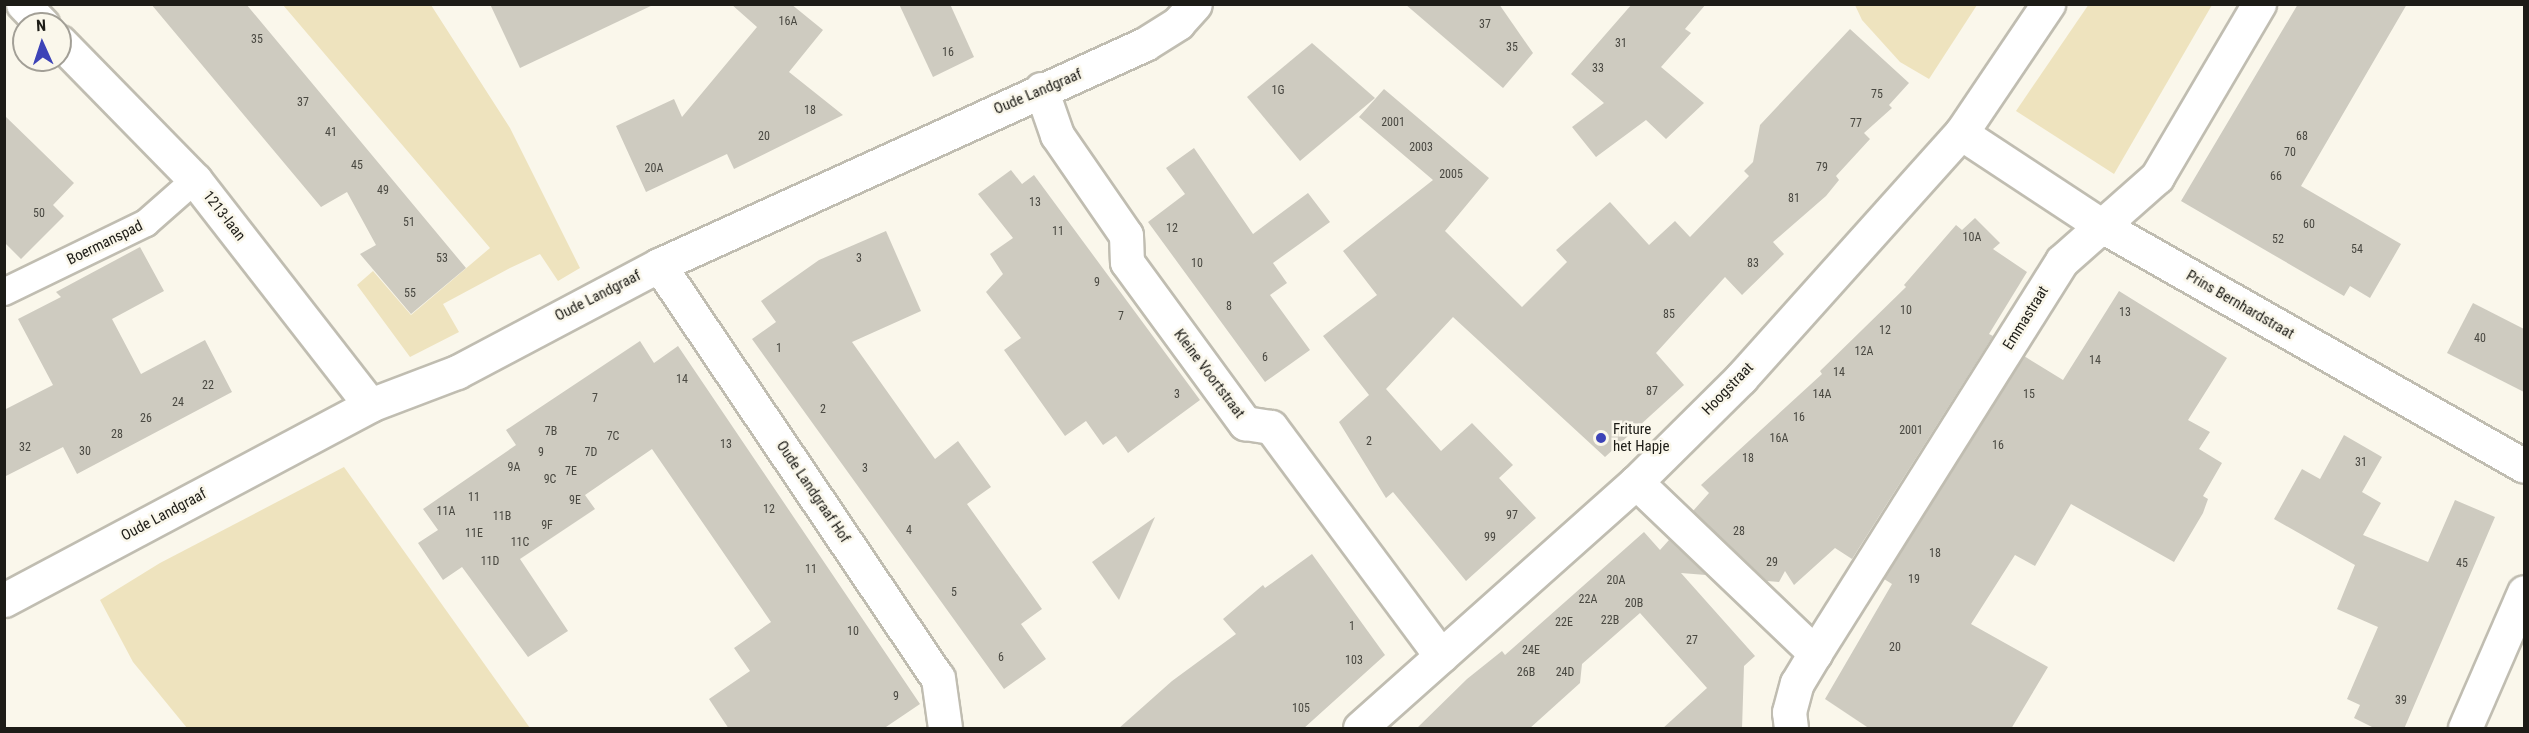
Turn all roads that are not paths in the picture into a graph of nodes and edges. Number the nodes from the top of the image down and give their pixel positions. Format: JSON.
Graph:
{"nodes":[{"id":1,"x":1195,"y":4,"type":"edge"},
{"id":2,"x":2048,"y":4,"type":"edge"},
{"id":3,"x":2259,"y":4,"type":"edge"},
{"id":4,"x":72,"y":54,"type":"edge"},
{"id":5,"x":1041,"y":89,"type":"junction"},
{"id":6,"x":1961,"y":133,"type":"junction"},
{"id":7,"x":195,"y":180,"type":"junction"},
{"id":8,"x":2102,"y":226,"type":"junction"},
{"id":9,"x":659,"y":265,"type":"junction"},
{"id":10,"x":4,"y":292,"type":"edge"},
{"id":11,"x":370,"y":405,"type":"junction"},
{"id":12,"x":2524,"y":466,"type":"edge"},
{"id":13,"x":1636,"y":482,"type":"junction"},
{"id":14,"x":2524,"y":591,"type":"edge"},
{"id":15,"x":4,"y":600,"type":"edge"},
{"id":16,"x":1815,"y":653,"type":"junction"},
{"id":17,"x":1441,"y":656,"type":"junction"},
{"id":18,"x":945,"y":729,"type":"edge"},
{"id":19,"x":1360,"y":729,"type":"edge"},
{"id":20,"x":1791,"y":729,"type":"edge"},
{"id":21,"x":2465,"y":729,"type":"edge"}],
"edges":[{"from":1,"to":5,"type":"street","name":"Oude Landgraaf"},
{"from":2,"to":6,"type":"street","name":"Hoogstraat"},
{"from":3,"to":8,"type":"street","name":"Emmastraat"},
{"from":4,"to":7,"type":"street","name":"1213-laan"},
{"from":5,"to":9,"type":"street","name":"Oude Landgraaf"},
{"from":5,"to":17,"type":"street","name":"Kleine Voortstraat"},
{"from":6,"to":8,"type":"street","name":"Prins Bernhardstraat"},
{"from":6,"to":13,"type":"street","name":"Hoogstraat"},
{"from":7,"to":10,"type":"lane","name":"Boermanspad"},
{"from":7,"to":11,"type":"street","name":"1213-laan"},
{"from":8,"to":12,"type":"street","name":"Prins Bernhardstraat"},
{"from":8,"to":16,"type":"street","name":"Emmastraat"},
{"from":9,"to":11,"type":"street","name":"Oude Landgraaf"},
{"from":9,"to":18,"type":"street","name":"Oude Landgraaf Hof"},
{"from":11,"to":15,"type":"street","name":"Oude Landgraaf"},
{"from":13,"to":16,"type":"street"},
{"from":13,"to":17,"type":"street","name":"Hoogstraat"},
{"from":14,"to":21,"type":"street"},
{"from":16,"to":20,"type":"street","name":"Emmastraat"},
{"from":17,"to":19,"type":"street","name":"Hoogstraat"}]}
